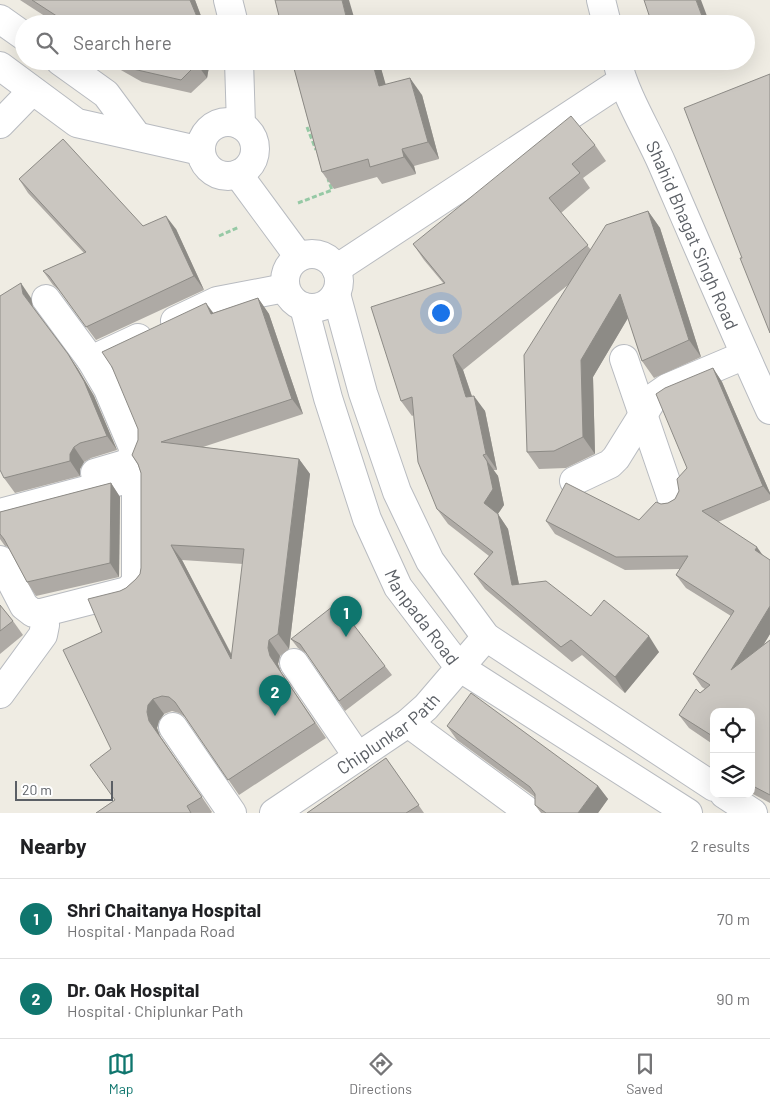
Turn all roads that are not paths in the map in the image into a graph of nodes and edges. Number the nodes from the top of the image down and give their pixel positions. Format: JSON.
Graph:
{"nodes":[{"id":1,"x":228,"y":0,"type":"edge"},
{"id":2,"x":601,"y":0,"type":"edge"},
{"id":3,"x":232,"y":15,"type":"edge"},
{"id":4,"x":605,"y":15,"type":"edge"},
{"id":5,"x":0,"y":19,"type":"edge"},
{"id":6,"x":15,"y":30,"type":"edge"},
{"id":7,"x":0,"y":66,"type":"edge"},
{"id":8,"x":73,"y":70,"type":"edge"},
{"id":9,"x":239,"y":70,"type":"edge"},
{"id":10,"x":620,"y":71,"type":"edge"},
{"id":11,"x":32,"y":91,"type":"junction"},
{"id":12,"x":0,"y":124,"type":"edge"},
{"id":13,"x":240,"y":125,"type":"junction"},
{"id":14,"x":136,"y":136,"type":"junction"},
{"id":15,"x":201,"y":151,"type":"junction"},
{"id":16,"x":238,"y":174,"type":"junction"},
{"id":17,"x":299,"y":257,"type":"junction"},
{"id":18,"x":336,"y":281,"type":"junction"},
{"id":19,"x":285,"y":288,"type":"junction"},
{"id":20,"x":46,"y":299,"type":"dead end"},
{"id":21,"x":304,"y":307,"type":"junction"},
{"id":22,"x":745,"y":355,"type":"junction"},
{"id":23,"x":624,"y":359,"type":"dead end"},
{"id":24,"x":91,"y":360,"type":"junction"},
{"id":25,"x":770,"y":410,"type":"edge"},
{"id":26,"x":643,"y":416,"type":"junction"},
{"id":27,"x":574,"y":481,"type":"dead end"},
{"id":28,"x":0,"y":500,"type":"edge"},
{"id":29,"x":674,"y":502,"type":"edge"},
{"id":30,"x":0,"y":513,"type":"edge"},
{"id":31,"x":0,"y":560,"type":"edge"},
{"id":32,"x":0,"y":597,"type":"edge"},
{"id":33,"x":40,"y":613,"type":"junction"},
{"id":34,"x":486,"y":637,"type":"junction"},
{"id":35,"x":34,"y":647,"type":"junction"},
{"id":36,"x":294,"y":663,"type":"dead end"},
{"id":37,"x":458,"y":667,"type":"junction"},
{"id":38,"x":0,"y":694,"type":"edge"},
{"id":39,"x":408,"y":723,"type":"junction"},
{"id":40,"x":173,"y":728,"type":"dead end"},
{"id":41,"x":358,"y":757,"type":"junction"},
{"id":42,"x":710,"y":784,"type":"edge"},
{"id":43,"x":730,"y":798,"type":"edge"},
{"id":44,"x":232,"y":813,"type":"edge"},
{"id":45,"x":274,"y":813,"type":"edge"},
{"id":46,"x":530,"y":813,"type":"edge"},
{"id":47,"x":688,"y":813,"type":"edge"},
{"id":48,"x":753,"y":813,"type":"edge"}],
"edges":[{"from":1,"to":3,"type":"street"},
{"from":2,"to":4,"type":"street"},
{"from":5,"to":6,"type":"street"},
{"from":7,"to":11,"type":"street"},
{"from":8,"to":14,"type":"street"},
{"from":9,"to":13,"type":"street"},
{"from":10,"to":18,"type":"street"},
{"from":10,"to":22,"type":"street","name":"Shahid Bhagat Singh Road"},
{"from":11,"to":12,"type":"street"},
{"from":11,"to":14,"type":"street"},
{"from":13,"to":15,"type":"street"},
{"from":13,"to":16,"type":"street"},
{"from":14,"to":15,"type":"street"},
{"from":15,"to":16,"type":"street"},
{"from":16,"to":17,"type":"street"},
{"from":17,"to":18,"type":"street"},
{"from":17,"to":19,"type":"street"},
{"from":18,"to":21,"type":"street"},
{"from":18,"to":34,"type":"street","name":"Manpada Road"},
{"from":19,"to":21,"type":"street"},
{"from":19,"to":24,"type":"street"},
{"from":20,"to":24,"type":"street"},
{"from":21,"to":37,"type":"street","name":"Manpada Road"},
{"from":22,"to":25,"type":"street","name":"Shahid Bhagat Singh Road"},
{"from":22,"to":26,"type":"street"},
{"from":23,"to":26,"type":"street"},
{"from":24,"to":28,"type":"street"},
{"from":26,"to":27,"type":"street"},
{"from":26,"to":29,"type":"street"},
{"from":30,"to":33,"type":"street"},
{"from":31,"to":33,"type":"street"},
{"from":32,"to":35,"type":"street"},
{"from":33,"to":35,"type":"street"},
{"from":34,"to":37,"type":"street","name":"Chiplunkar Path"},
{"from":34,"to":42,"type":"street","name":"Manpada Road"},
{"from":35,"to":38,"type":"street"},
{"from":36,"to":41,"type":"street"},
{"from":37,"to":39,"type":"street","name":"Chiplunkar Path"},
{"from":37,"to":47,"type":"street","name":"Manpada Road"},
{"from":39,"to":41,"type":"street","name":"Chiplunkar Path"},
{"from":39,"to":46,"type":"street"},
{"from":40,"to":44,"type":"street"},
{"from":41,"to":45,"type":"street","name":"Chiplunkar Path"},
{"from":43,"to":48,"type":"street"}]}
